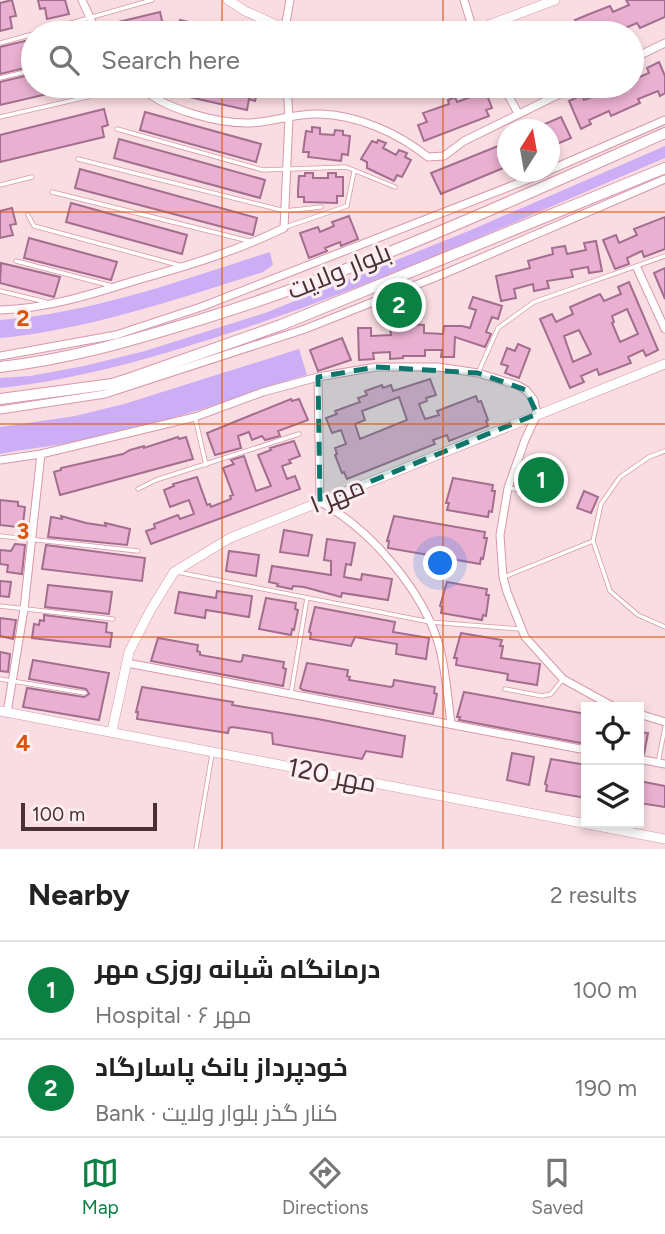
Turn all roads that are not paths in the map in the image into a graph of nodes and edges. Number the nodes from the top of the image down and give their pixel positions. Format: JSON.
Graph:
{"nodes":[{"id":1,"x":82,"y":0,"type":"edge"},
{"id":2,"x":152,"y":0,"type":"edge"},
{"id":3,"x":228,"y":0,"type":"edge"},
{"id":4,"x":290,"y":0,"type":"edge"},
{"id":5,"x":464,"y":0,"type":"edge"},
{"id":6,"x":555,"y":0,"type":"edge"},
{"id":7,"x":89,"y":18,"type":"junction"},
{"id":8,"x":79,"y":21,"type":"edge"},
{"id":9,"x":91,"y":21,"type":"edge"},
{"id":10,"x":264,"y":21,"type":"edge"},
{"id":11,"x":286,"y":21,"type":"edge"},
{"id":12,"x":471,"y":21,"type":"edge"},
{"id":13,"x":502,"y":21,"type":"edge"},
{"id":14,"x":21,"y":38,"type":"edge"},
{"id":15,"x":0,"y":43,"type":"edge"},
{"id":16,"x":665,"y":43,"type":"edge"},
{"id":17,"x":644,"y":53,"type":"edge"},
{"id":18,"x":21,"y":74,"type":"edge"},
{"id":19,"x":0,"y":78,"type":"edge"},
{"id":20,"x":83,"y":98,"type":"edge"},
{"id":21,"x":157,"y":98,"type":"edge"},
{"id":22,"x":287,"y":98,"type":"edge"},
{"id":23,"x":510,"y":98,"type":"edge"},
{"id":24,"x":550,"y":98,"type":"edge"},
{"id":25,"x":518,"y":113,"type":"junction"},
{"id":26,"x":0,"y":117,"type":"edge"},
{"id":27,"x":289,"y":117,"type":"junction"},
{"id":28,"x":665,"y":120,"type":"edge"},
{"id":29,"x":117,"y":129,"type":"dead end"},
{"id":30,"x":665,"y":133,"type":"edge"},
{"id":31,"x":78,"y":159,"type":"dead end"},
{"id":32,"x":560,"y":166,"type":"edge"},
{"id":33,"x":287,"y":167,"type":"junction"},
{"id":34,"x":665,"y":168,"type":"edge"},
{"id":35,"x":354,"y":172,"type":"junction"},
{"id":36,"x":32,"y":177,"type":"dead end"},
{"id":37,"x":665,"y":179,"type":"edge"},
{"id":38,"x":520,"y":182,"type":"edge"},
{"id":39,"x":0,"y":185,"type":"edge"},
{"id":40,"x":394,"y":187,"type":"dead end"},
{"id":41,"x":52,"y":192,"type":"dead end"},
{"id":42,"x":321,"y":207,"type":"dead end"},
{"id":43,"x":285,"y":211,"type":"junction"},
{"id":44,"x":27,"y":215,"type":"dead end"},
{"id":45,"x":284,"y":228,"type":"junction"},
{"id":46,"x":254,"y":242,"type":"junction"},
{"id":47,"x":665,"y":256,"type":"edge"},
{"id":48,"x":16,"y":261,"type":"dead end"},
{"id":49,"x":184,"y":267,"type":"junction"},
{"id":50,"x":636,"y":268,"type":"junction"},
{"id":51,"x":115,"y":287,"type":"junction"},
{"id":52,"x":0,"y":292,"type":"edge"},
{"id":53,"x":48,"y":303,"type":"junction"},
{"id":54,"x":0,"y":310,"type":"edge"},
{"id":55,"x":665,"y":329,"type":"edge"},
{"id":56,"x":0,"y":356,"type":"edge"},
{"id":57,"x":665,"y":364,"type":"edge"},
{"id":58,"x":0,"y":367,"type":"edge"},
{"id":59,"x":478,"y":373,"type":"junction"},
{"id":60,"x":318,"y":377,"type":"junction"},
{"id":61,"x":0,"y":399,"type":"edge"},
{"id":62,"x":0,"y":410,"type":"edge"},
{"id":63,"x":537,"y":414,"type":"junction"},
{"id":64,"x":195,"y":417,"type":"junction"},
{"id":65,"x":299,"y":434,"type":"dead end"},
{"id":66,"x":665,"y":451,"type":"edge"},
{"id":67,"x":41,"y":454,"type":"junction"},
{"id":68,"x":0,"y":460,"type":"edge"},
{"id":69,"x":206,"y":465,"type":"junction"},
{"id":70,"x":508,"y":488,"type":"junction"},
{"id":71,"x":138,"y":489,"type":"dead end"},
{"id":72,"x":520,"y":490,"type":"dead end"},
{"id":73,"x":320,"y":502,"type":"junction"},
{"id":74,"x":0,"y":536,"type":"edge"},
{"id":75,"x":32,"y":540,"type":"junction"},
{"id":76,"x":593,"y":541,"type":"junction"},
{"id":77,"x":138,"y":551,"type":"dead end"},
{"id":78,"x":174,"y":572,"type":"junction"},
{"id":79,"x":503,"y":577,"type":"junction"},
{"id":80,"x":307,"y":598,"type":"junction"},
{"id":81,"x":0,"y":606,"type":"edge"},
{"id":82,"x":24,"y":609,"type":"junction"},
{"id":83,"x":113,"y":619,"type":"dead end"},
{"id":84,"x":430,"y":622,"type":"junction"},
{"id":85,"x":665,"y":627,"type":"edge"},
{"id":86,"x":522,"y":629,"type":"junction"},
{"id":87,"x":127,"y":663,"type":"junction"},
{"id":88,"x":0,"y":679,"type":"edge"},
{"id":89,"x":563,"y":679,"type":"junction"},
{"id":90,"x":12,"y":681,"type":"junction"},
{"id":91,"x":505,"y":689,"type":"dead end"},
{"id":92,"x":85,"y":693,"type":"dead end"},
{"id":93,"x":291,"y":694,"type":"junction"},
{"id":94,"x":605,"y":702,"type":"edge"},
{"id":95,"x":4,"y":712,"type":"edge"},
{"id":96,"x":644,"y":717,"type":"edge"},
{"id":97,"x":451,"y":724,"type":"junction"},
{"id":98,"x":665,"y":724,"type":"edge"},
{"id":99,"x":112,"y":731,"type":"junction"},
{"id":100,"x":581,"y":749,"type":"edge"},
{"id":101,"x":212,"y":751,"type":"junction"},
{"id":102,"x":644,"y":761,"type":"edge"},
{"id":103,"x":662,"y":764,"type":"edge"},
{"id":104,"x":665,"y":839,"type":"edge"},
{"id":105,"x":196,"y":849,"type":"edge"}],
"edges":[{"from":1,"to":7,"type":"street"},
{"from":2,"to":7,"type":"lane"},
{"from":3,"to":10,"type":"street"},
{"from":4,"to":11,"type":"street"},
{"from":5,"to":12,"type":"street"},
{"from":6,"to":13,"type":"street"},
{"from":7,"to":8,"type":"lane"},
{"from":7,"to":9,"type":"street"},
{"from":14,"to":15,"type":"lane"},
{"from":16,"to":17,"type":"street"},
{"from":18,"to":19,"type":"lane"},
{"from":20,"to":26,"type":"lane"},
{"from":21,"to":27,"type":"street"},
{"from":22,"to":27,"type":"street"},
{"from":23,"to":25,"type":"street"},
{"from":24,"to":25,"type":"street"},
{"from":25,"to":27,"type":"street"},
{"from":27,"to":33,"type":"street"},
{"from":28,"to":32,"type":"street"},
{"from":29,"to":33,"type":"lane"},
{"from":30,"to":58,"type":"main road","name":"بلوار ولایت"},
{"from":31,"to":43,"type":"lane"},
{"from":33,"to":35,"type":"lane"},
{"from":33,"to":43,"type":"street"},
{"from":34,"to":61,"type":"main road","name":"بلوار ولایت"},
{"from":35,"to":40,"type":"lane"},
{"from":35,"to":45,"type":"lane"},
{"from":36,"to":39,"type":"lane"},
{"from":37,"to":62,"type":"street"},
{"from":38,"to":56,"type":"street"},
{"from":41,"to":46,"type":"lane"},
{"from":42,"to":43,"type":"lane"},
{"from":43,"to":45,"type":"street"},
{"from":44,"to":49,"type":"lane"},
{"from":45,"to":46,"type":"street"},
{"from":46,"to":49,"type":"street"},
{"from":47,"to":50,"type":"lane"},
{"from":48,"to":51,"type":"lane"},
{"from":49,"to":51,"type":"street"},
{"from":50,"to":55,"type":"street"},
{"from":50,"to":59,"type":"lane"},
{"from":51,"to":53,"type":"street"},
{"from":52,"to":53,"type":"lane"},
{"from":53,"to":54,"type":"street"},
{"from":57,"to":63,"type":"street","name":"مهر ۱"},
{"from":59,"to":60,"type":"street"},
{"from":59,"to":63,"type":"street"},
{"from":60,"to":64,"type":"street"},
{"from":60,"to":73,"type":"street"},
{"from":63,"to":70,"type":"street"},
{"from":63,"to":73,"type":"street","name":"مهر ۱"},
{"from":64,"to":67,"type":"street"},
{"from":64,"to":69,"type":"lane"},
{"from":65,"to":69,"type":"lane"},
{"from":66,"to":76,"type":"lane"},
{"from":67,"to":68,"type":"street"},
{"from":67,"to":75,"type":"street"},
{"from":69,"to":71,"type":"lane"},
{"from":70,"to":72,"type":"lane"},
{"from":70,"to":79,"type":"street"},
{"from":73,"to":78,"type":"street","name":"مهر ۱"},
{"from":73,"to":84,"type":"street"},
{"from":74,"to":75,"type":"lane"},
{"from":75,"to":77,"type":"lane"},
{"from":75,"to":82,"type":"street"},
{"from":76,"to":79,"type":"lane"},
{"from":76,"to":85,"type":"lane"},
{"from":78,"to":80,"type":"lane"},
{"from":78,"to":87,"type":"street","name":"مهر ۱"},
{"from":79,"to":86,"type":"street"},
{"from":80,"to":84,"type":"lane"},
{"from":80,"to":93,"type":"lane"},
{"from":81,"to":82,"type":"lane"},
{"from":82,"to":83,"type":"lane"},
{"from":82,"to":90,"type":"street"},
{"from":84,"to":86,"type":"lane"},
{"from":84,"to":97,"type":"street"},
{"from":86,"to":89,"type":"street"},
{"from":87,"to":93,"type":"street"},
{"from":87,"to":99,"type":"street","name":"مهر ۱"},
{"from":88,"to":90,"type":"lane"},
{"from":89,"to":91,"type":"lane"},
{"from":89,"to":94,"type":"street"},
{"from":90,"to":92,"type":"lane"},
{"from":90,"to":95,"type":"street"},
{"from":93,"to":97,"type":"street"},
{"from":95,"to":99,"type":"street","name":"مهر 120"},
{"from":96,"to":98,"type":"street"},
{"from":97,"to":100,"type":"street"},
{"from":98,"to":103,"type":"lane"},
{"from":99,"to":101,"type":"street","name":"مهر 120"},
{"from":101,"to":104,"type":"street","name":"مهر 120"},
{"from":101,"to":105,"type":"lane"},
{"from":102,"to":103,"type":"street"}]}
